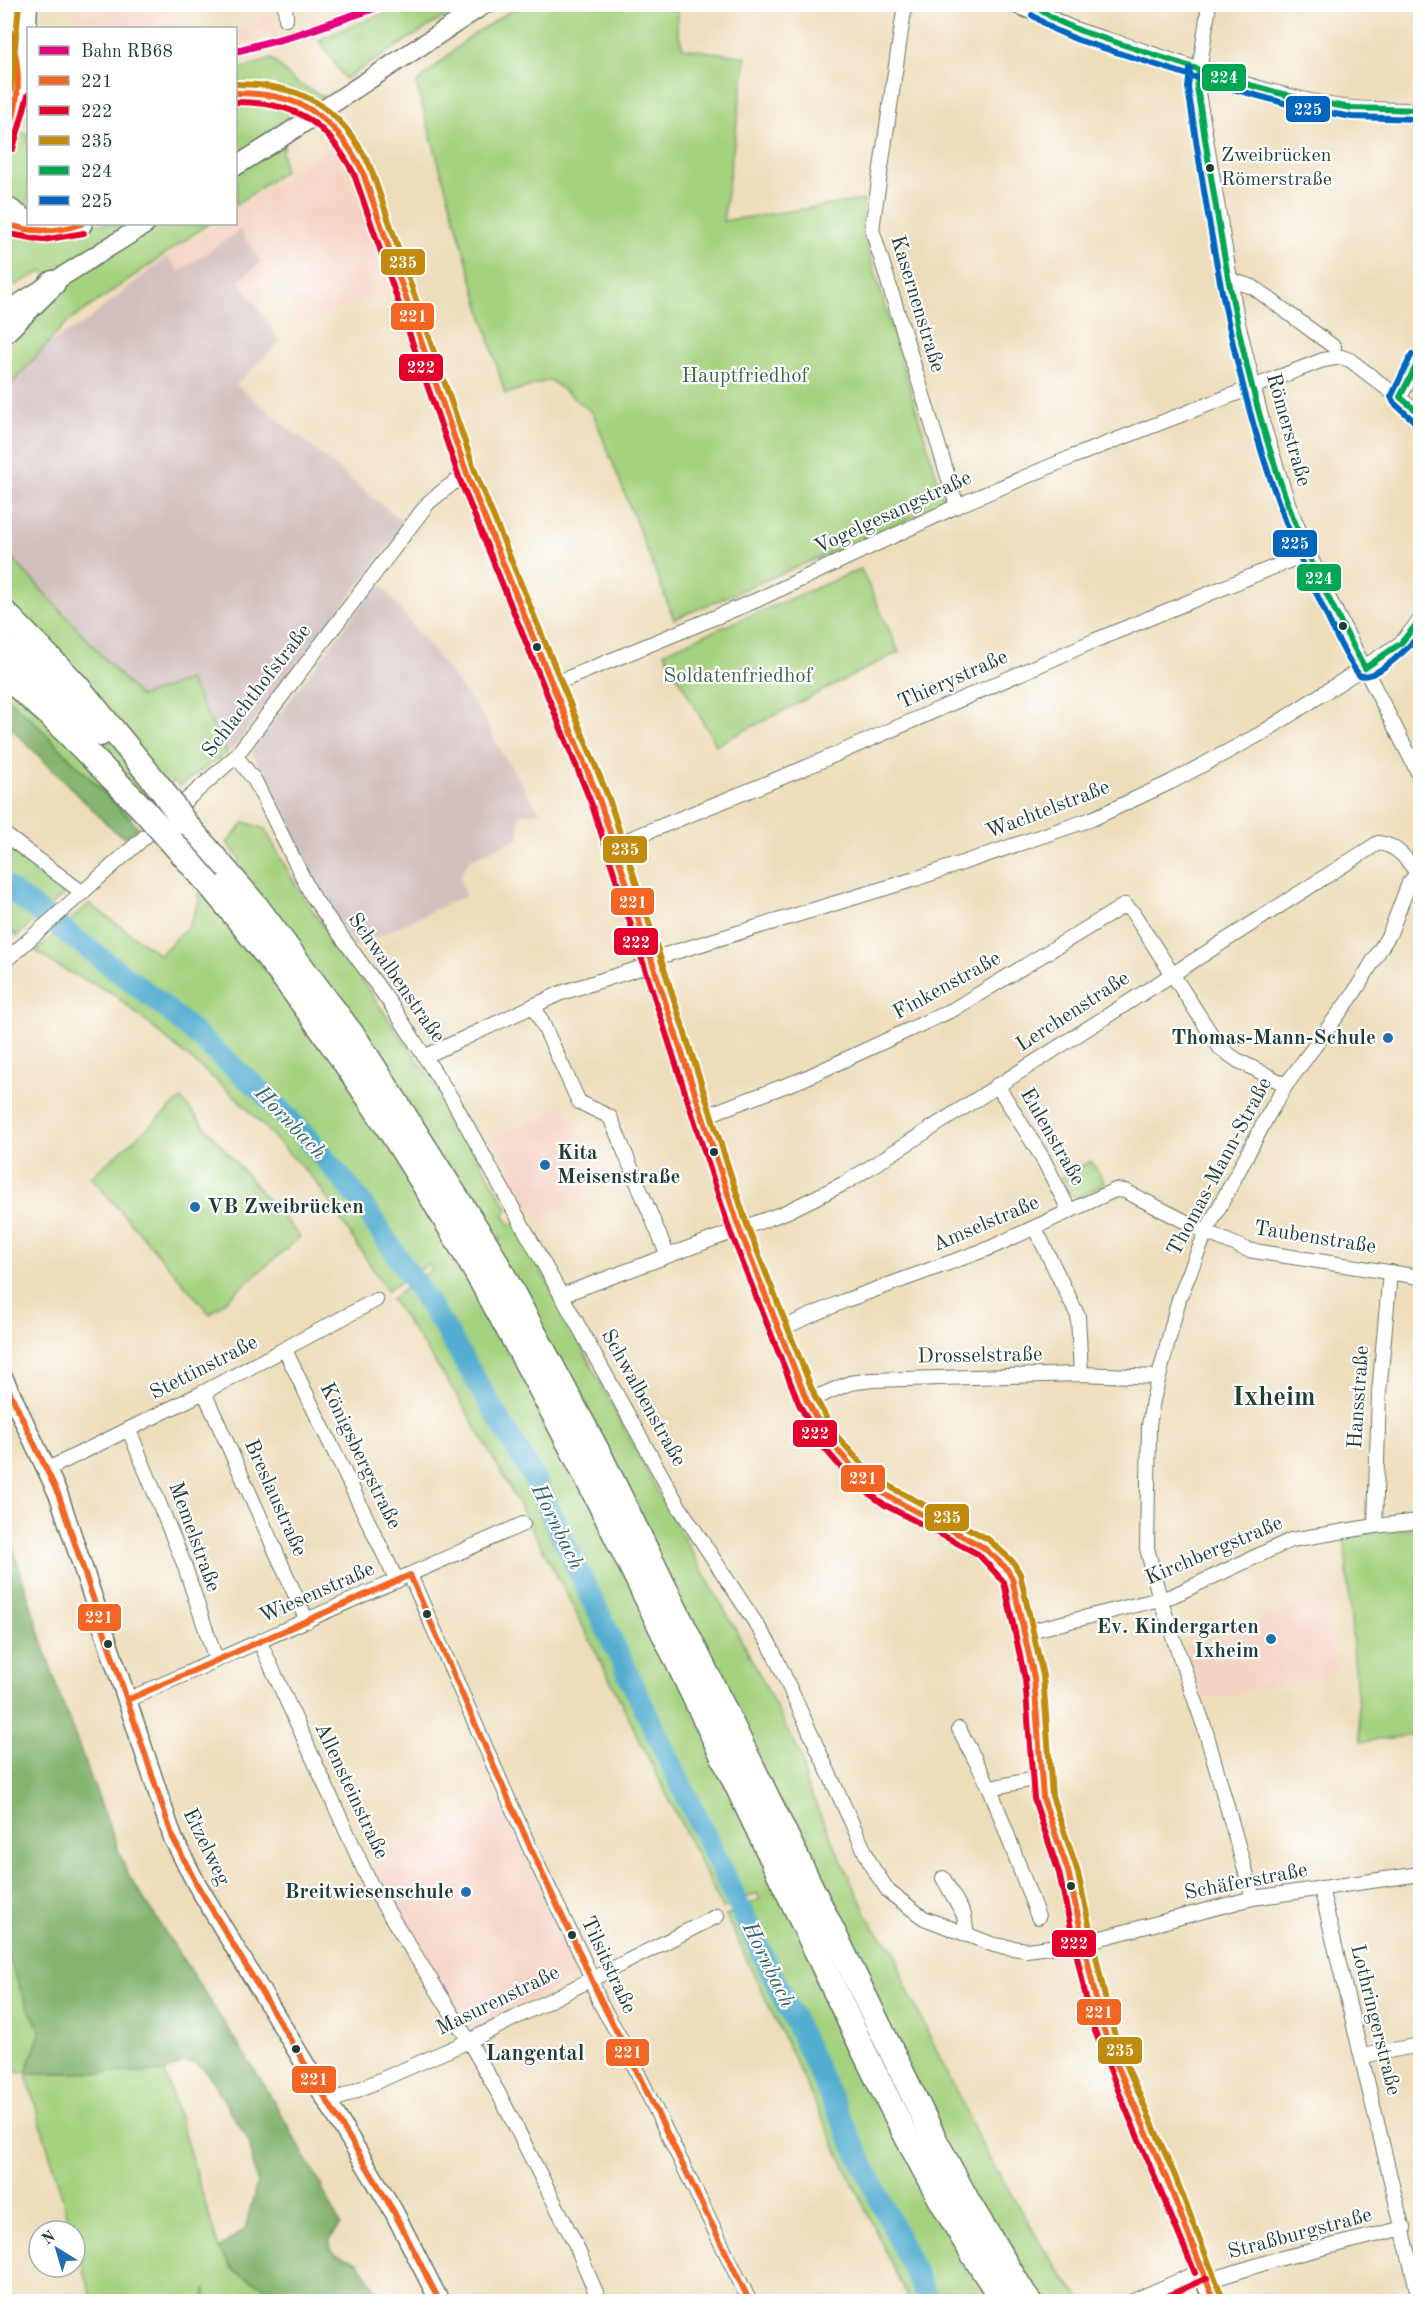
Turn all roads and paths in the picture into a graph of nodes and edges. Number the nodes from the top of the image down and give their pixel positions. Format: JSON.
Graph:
{"nodes":[{"id":1,"x":28,"y":4,"type":"edge"},
{"id":2,"x":285,"y":4,"type":"edge"},
{"id":3,"x":484,"y":4,"type":"edge"},
{"id":4,"x":904,"y":4,"type":"edge"},
{"id":5,"x":1017,"y":4,"type":"edge"},
{"id":6,"x":1209,"y":4,"type":"edge"},
{"id":7,"x":1040,"y":6,"type":"edge"},
{"id":8,"x":4,"y":10,"type":"edge"},
{"id":9,"x":286,"y":19,"type":"dead end"},
{"id":10,"x":22,"y":57,"type":"junction"},
{"id":11,"x":1199,"y":70,"type":"junction"},
{"id":12,"x":237,"y":93,"type":"edge"},
{"id":13,"x":1420,"y":110,"type":"edge"},
{"id":14,"x":8,"y":138,"type":"edge"},
{"id":15,"x":237,"y":165,"type":"edge"},
{"id":16,"x":4,"y":206,"type":"edge"},
{"id":17,"x":27,"y":220,"type":"edge"},
{"id":18,"x":4,"y":223,"type":"edge"},
{"id":19,"x":36,"y":225,"type":"edge"},
{"id":20,"x":144,"y":225,"type":"edge"},
{"id":21,"x":1230,"y":280,"type":"junction"},
{"id":22,"x":53,"y":283,"type":"junction"},
{"id":23,"x":4,"y":313,"type":"edge"},
{"id":24,"x":4,"y":331,"type":"edge"},
{"id":25,"x":1334,"y":348,"type":"dead end"},
{"id":26,"x":1420,"y":358,"type":"edge"},
{"id":27,"x":1253,"y":387,"type":"junction"},
{"id":28,"x":1400,"y":397,"type":"junction"},
{"id":29,"x":1420,"y":414,"type":"edge"},
{"id":30,"x":468,"y":477,"type":"junction"},
{"id":31,"x":957,"y":506,"type":"junction"},
{"id":32,"x":1308,"y":553,"type":"junction"},
{"id":33,"x":4,"y":612,"type":"edge"},
{"id":34,"x":1420,"y":620,"type":"edge"},
{"id":35,"x":4,"y":646,"type":"edge"},
{"id":36,"x":1365,"y":669,"type":"junction"},
{"id":37,"x":4,"y":675,"type":"edge"},
{"id":38,"x":554,"y":684,"type":"junction"},
{"id":39,"x":236,"y":756,"type":"junction"},
{"id":40,"x":1420,"y":776,"type":"edge"},
{"id":41,"x":154,"y":797,"type":"junction"},
{"id":42,"x":4,"y":834,"type":"edge"},
{"id":43,"x":615,"y":845,"type":"junction"},
{"id":44,"x":1419,"y":872,"type":"edge"},
{"id":45,"x":218,"y":878,"type":"junction"},
{"id":46,"x":78,"y":897,"type":"junction"},
{"id":47,"x":7,"y":955,"type":"edge"},
{"id":48,"x":653,"y":961,"type":"junction"},
{"id":49,"x":1172,"y":973,"type":"junction"},
{"id":50,"x":534,"y":1005,"type":"junction"},
{"id":51,"x":426,"y":1056,"type":"junction"},
{"id":52,"x":997,"y":1085,"type":"junction"},
{"id":53,"x":1286,"y":1085,"type":"junction"},
{"id":54,"x":702,"y":1117,"type":"junction"},
{"id":55,"x":1069,"y":1210,"type":"junction"},
{"id":56,"x":739,"y":1228,"type":"junction"},
{"id":57,"x":1035,"y":1228,"type":"junction"},
{"id":58,"x":1206,"y":1232,"type":"junction"},
{"id":59,"x":479,"y":1253,"type":"junction"},
{"id":60,"x":667,"y":1254,"type":"junction"},
{"id":61,"x":1390,"y":1272,"type":"junction"},
{"id":62,"x":1420,"y":1277,"type":"edge"},
{"id":63,"x":562,"y":1295,"type":"junction"},
{"id":64,"x":376,"y":1300,"type":"dead end"},
{"id":65,"x":778,"y":1330,"type":"junction"},
{"id":66,"x":285,"y":1350,"type":"junction"},
{"id":67,"x":1081,"y":1374,"type":"junction"},
{"id":68,"x":1158,"y":1377,"type":"junction"},
{"id":69,"x":4,"y":1379,"type":"edge"},
{"id":70,"x":204,"y":1392,"type":"junction"},
{"id":71,"x":807,"y":1401,"type":"junction"},
{"id":72,"x":129,"y":1431,"type":"junction"},
{"id":73,"x":48,"y":1469,"type":"junction"},
{"id":74,"x":1420,"y":1521,"type":"edge"},
{"id":75,"x":523,"y":1524,"type":"dead end"},
{"id":76,"x":1375,"y":1526,"type":"junction"},
{"id":77,"x":404,"y":1578,"type":"junction"},
{"id":78,"x":1160,"y":1599,"type":"junction"},
{"id":79,"x":307,"y":1621,"type":"junction"},
{"id":80,"x":1026,"y":1632,"type":"junction"},
{"id":81,"x":260,"y":1642,"type":"junction"},
{"id":82,"x":216,"y":1660,"type":"junction"},
{"id":83,"x":127,"y":1700,"type":"junction"},
{"id":84,"x":959,"y":1729,"type":"dead end"},
{"id":85,"x":1040,"y":1778,"type":"junction"},
{"id":86,"x":990,"y":1788,"type":"junction"},
{"id":87,"x":1420,"y":1874,"type":"edge"},
{"id":88,"x":944,"y":1878,"type":"dead end"},
{"id":89,"x":1321,"y":1888,"type":"junction"},
{"id":90,"x":1253,"y":1898,"type":"junction"},
{"id":91,"x":717,"y":1916,"type":"dead end"},
{"id":92,"x":1038,"y":1917,"type":"dead end"},
{"id":93,"x":967,"y":1935,"type":"junction"},
{"id":94,"x":1082,"y":1943,"type":"junction"},
{"id":95,"x":590,"y":1979,"type":"junction"},
{"id":96,"x":469,"y":2041,"type":"junction"},
{"id":97,"x":1420,"y":2045,"type":"edge"},
{"id":98,"x":1362,"y":2056,"type":"junction"},
{"id":99,"x":328,"y":2103,"type":"junction"},
{"id":100,"x":1404,"y":2228,"type":"junction"},
{"id":101,"x":1205,"y":2275,"type":"junction"},
{"id":102,"x":440,"y":2301,"type":"edge"},
{"id":103,"x":600,"y":2301,"type":"edge"},
{"id":104,"x":750,"y":2301,"type":"edge"},
{"id":105,"x":1004,"y":2301,"type":"edge"},
{"id":106,"x":1029,"y":2301,"type":"edge"},
{"id":107,"x":1131,"y":2301,"type":"edge"},
{"id":108,"x":1215,"y":2301,"type":"edge"},
{"id":109,"x":1420,"y":2301,"type":"edge"}],
"edges":[{"from":1,"to":10,"type":"street"},
{"from":2,"to":9,"type":"street"},
{"from":3,"to":15,"type":"street","bridge":true},
{"from":4,"to":31,"type":"street","name":"Kasernenstraße"},
{"from":5,"to":7,"type":"street"},
{"from":6,"to":11,"type":"street","name":"Römerstraße"},
{"from":7,"to":11,"type":"street"},
{"from":8,"to":10,"type":"street"},
{"from":10,"to":14,"type":"street"},
{"from":11,"to":13,"type":"street"},
{"from":11,"to":21,"type":"street","name":"Römerstraße"},
{"from":12,"to":30,"type":"main road"},
{"from":16,"to":17,"type":"main road"},
{"from":18,"to":19,"type":"main road"},
{"from":20,"to":22,"type":"street"},
{"from":21,"to":25,"type":"street"},
{"from":21,"to":27,"type":"street","name":"Römerstraße"},
{"from":22,"to":23,"type":"street"},
{"from":22,"to":24,"type":"highway"},
{"from":26,"to":28,"type":"street"},
{"from":27,"to":28,"type":"street","name":"Vogelgesangstraße"},
{"from":27,"to":31,"type":"street","name":"Vogelgesangstraße"},
{"from":27,"to":32,"type":"street","name":"Römerstraße"},
{"from":28,"to":29,"type":"street"},
{"from":30,"to":38,"type":"main road"},
{"from":30,"to":39,"type":"street","name":"Schlachthofstraße"},
{"from":31,"to":38,"type":"street","name":"Vogelgesangstraße"},
{"from":32,"to":36,"type":"street","name":"Römerstraße"},
{"from":32,"to":43,"type":"street","name":"Thierystraße"},
{"from":33,"to":41,"type":"highway"},
{"from":34,"to":36,"type":"street","name":"Wachtelstraße"},
{"from":35,"to":41,"type":"highway"},
{"from":36,"to":40,"type":"street","name":"Römerstraße"},
{"from":36,"to":48,"type":"street","name":"Wachtelstraße"},
{"from":37,"to":41,"type":"highway"},
{"from":38,"to":43,"type":"main road"},
{"from":39,"to":46,"type":"street","name":"Schlachthofstraße"},
{"from":39,"to":51,"type":"street","name":"Schwalbenstraße"},
{"from":41,"to":45,"type":"highway","bridge":true},
{"from":41,"to":45,"type":"highway","bridge":true},
{"from":42,"to":46,"type":"street"},
{"from":43,"to":48,"type":"main road"},
{"from":44,"to":49,"type":"street","name":"Lerchenstraße"},
{"from":44,"to":53,"type":"street","name":"Thomas-Mann-Straße"},
{"from":45,"to":59,"type":"highway"},
{"from":46,"to":47,"type":"street","name":"Schlachthofstraße"},
{"from":48,"to":50,"type":"street","name":"Wachtelstraße"},
{"from":48,"to":54,"type":"main road"},
{"from":49,"to":52,"type":"street","name":"Lerchenstraße"},
{"from":49,"to":53,"type":"street"},
{"from":49,"to":54,"type":"street","name":"Finkenstraße"},
{"from":50,"to":51,"type":"street","name":"Wachtelstraße"},
{"from":50,"to":60,"type":"street"},
{"from":51,"to":63,"type":"street","name":"Schwalbenstraße"},
{"from":52,"to":55,"type":"street","name":"Eulenstraße"},
{"from":52,"to":56,"type":"street","name":"Lerchenstraße"},
{"from":53,"to":58,"type":"street","name":"Thomas-Mann-Straße"},
{"from":54,"to":56,"type":"main road"},
{"from":55,"to":57,"type":"street","name":"Amselstraße"},
{"from":55,"to":58,"type":"street","name":"Amselstraße"},
{"from":56,"to":60,"type":"street","name":"Lerchenstraße"},
{"from":56,"to":65,"type":"main road"},
{"from":57,"to":65,"type":"street","name":"Amselstraße"},
{"from":57,"to":67,"type":"street"},
{"from":58,"to":61,"type":"street","name":"Taubenstraße"},
{"from":58,"to":68,"type":"street","name":"Thomas-Mann-Straße"},
{"from":59,"to":105,"type":"highway"},
{"from":59,"to":106,"type":"highway"},
{"from":60,"to":63,"type":"street","name":"Lerchenstraße"},
{"from":61,"to":62,"type":"street","name":"Taubenstraße"},
{"from":61,"to":76,"type":"street","name":"Hansstraße"},
{"from":63,"to":93,"type":"street","name":"Schwalbenstraße"},
{"from":64,"to":66,"type":"street","name":"Stettinstraße"},
{"from":65,"to":71,"type":"main road"},
{"from":66,"to":70,"type":"street","name":"Stettinstraße"},
{"from":66,"to":77,"type":"street","name":"Königsbergstraße"},
{"from":67,"to":68,"type":"street","name":"Drosselstraße"},
{"from":67,"to":71,"type":"street","name":"Drosselstraße"},
{"from":68,"to":78,"type":"street","name":"Thomas-Mann-Straße"},
{"from":69,"to":73,"type":"street","name":"Etzelweg"},
{"from":70,"to":72,"type":"street","name":"Stettinstraße"},
{"from":70,"to":79,"type":"street","name":"Breslaustraße"},
{"from":71,"to":80,"type":"main road"},
{"from":72,"to":73,"type":"street","name":"Stettinstraße"},
{"from":72,"to":82,"type":"street","name":"Memelstraße"},
{"from":73,"to":83,"type":"street","name":"Etzelweg"},
{"from":74,"to":76,"type":"street","name":"Kirchbergstraße"},
{"from":75,"to":77,"type":"street","name":"Wiesenstraße"},
{"from":76,"to":78,"type":"street","name":"Kirchbergstraße"},
{"from":77,"to":79,"type":"street","name":"Wiesenstraße"},
{"from":77,"to":95,"type":"street","name":"Tilsitstraße"},
{"from":78,"to":80,"type":"street","name":"Kirchbergstraße"},
{"from":78,"to":90,"type":"street","name":"Thomas-Mann-Straße"},
{"from":79,"to":81,"type":"street","name":"Wiesenstraße"},
{"from":80,"to":85,"type":"main road"},
{"from":81,"to":82,"type":"street","name":"Wiesenstraße"},
{"from":81,"to":96,"type":"street","name":"Allensteinstraße"},
{"from":82,"to":83,"type":"street","name":"Wiesenstraße"},
{"from":83,"to":99,"type":"street","name":"Etzelweg"},
{"from":84,"to":86,"type":"street"},
{"from":85,"to":86,"type":"street"},
{"from":85,"to":94,"type":"main road"},
{"from":86,"to":92,"type":"street"},
{"from":87,"to":89,"type":"street","name":"Schäferstraße"},
{"from":88,"to":93,"type":"street"},
{"from":89,"to":90,"type":"street","name":"Schäferstraße"},
{"from":89,"to":98,"type":"street","name":"Lothringerstraße"},
{"from":90,"to":94,"type":"street","name":"Schäferstraße"},
{"from":91,"to":95,"type":"street","name":"Masurenstraße"},
{"from":93,"to":94,"type":"street","name":"Schwalbenstraße"},
{"from":94,"to":101,"type":"main road"},
{"from":95,"to":96,"type":"street","name":"Masurenstraße"},
{"from":95,"to":104,"type":"street","name":"Tilsitstraße"},
{"from":96,"to":99,"type":"street","name":"Masurenstraße"},
{"from":96,"to":103,"type":"street","name":"Allensteinstraße"},
{"from":97,"to":98,"type":"street"},
{"from":98,"to":100,"type":"street","name":"Lothringerstraße"},
{"from":99,"to":102,"type":"street","name":"Etzelweg"},
{"from":100,"to":101,"type":"street","name":"Straßburgstraße"},
{"from":100,"to":109,"type":"street","name":"Lothringerstraße"},
{"from":101,"to":107,"type":"street","name":"Straßburgstraße"},
{"from":101,"to":108,"type":"main road"}]}
